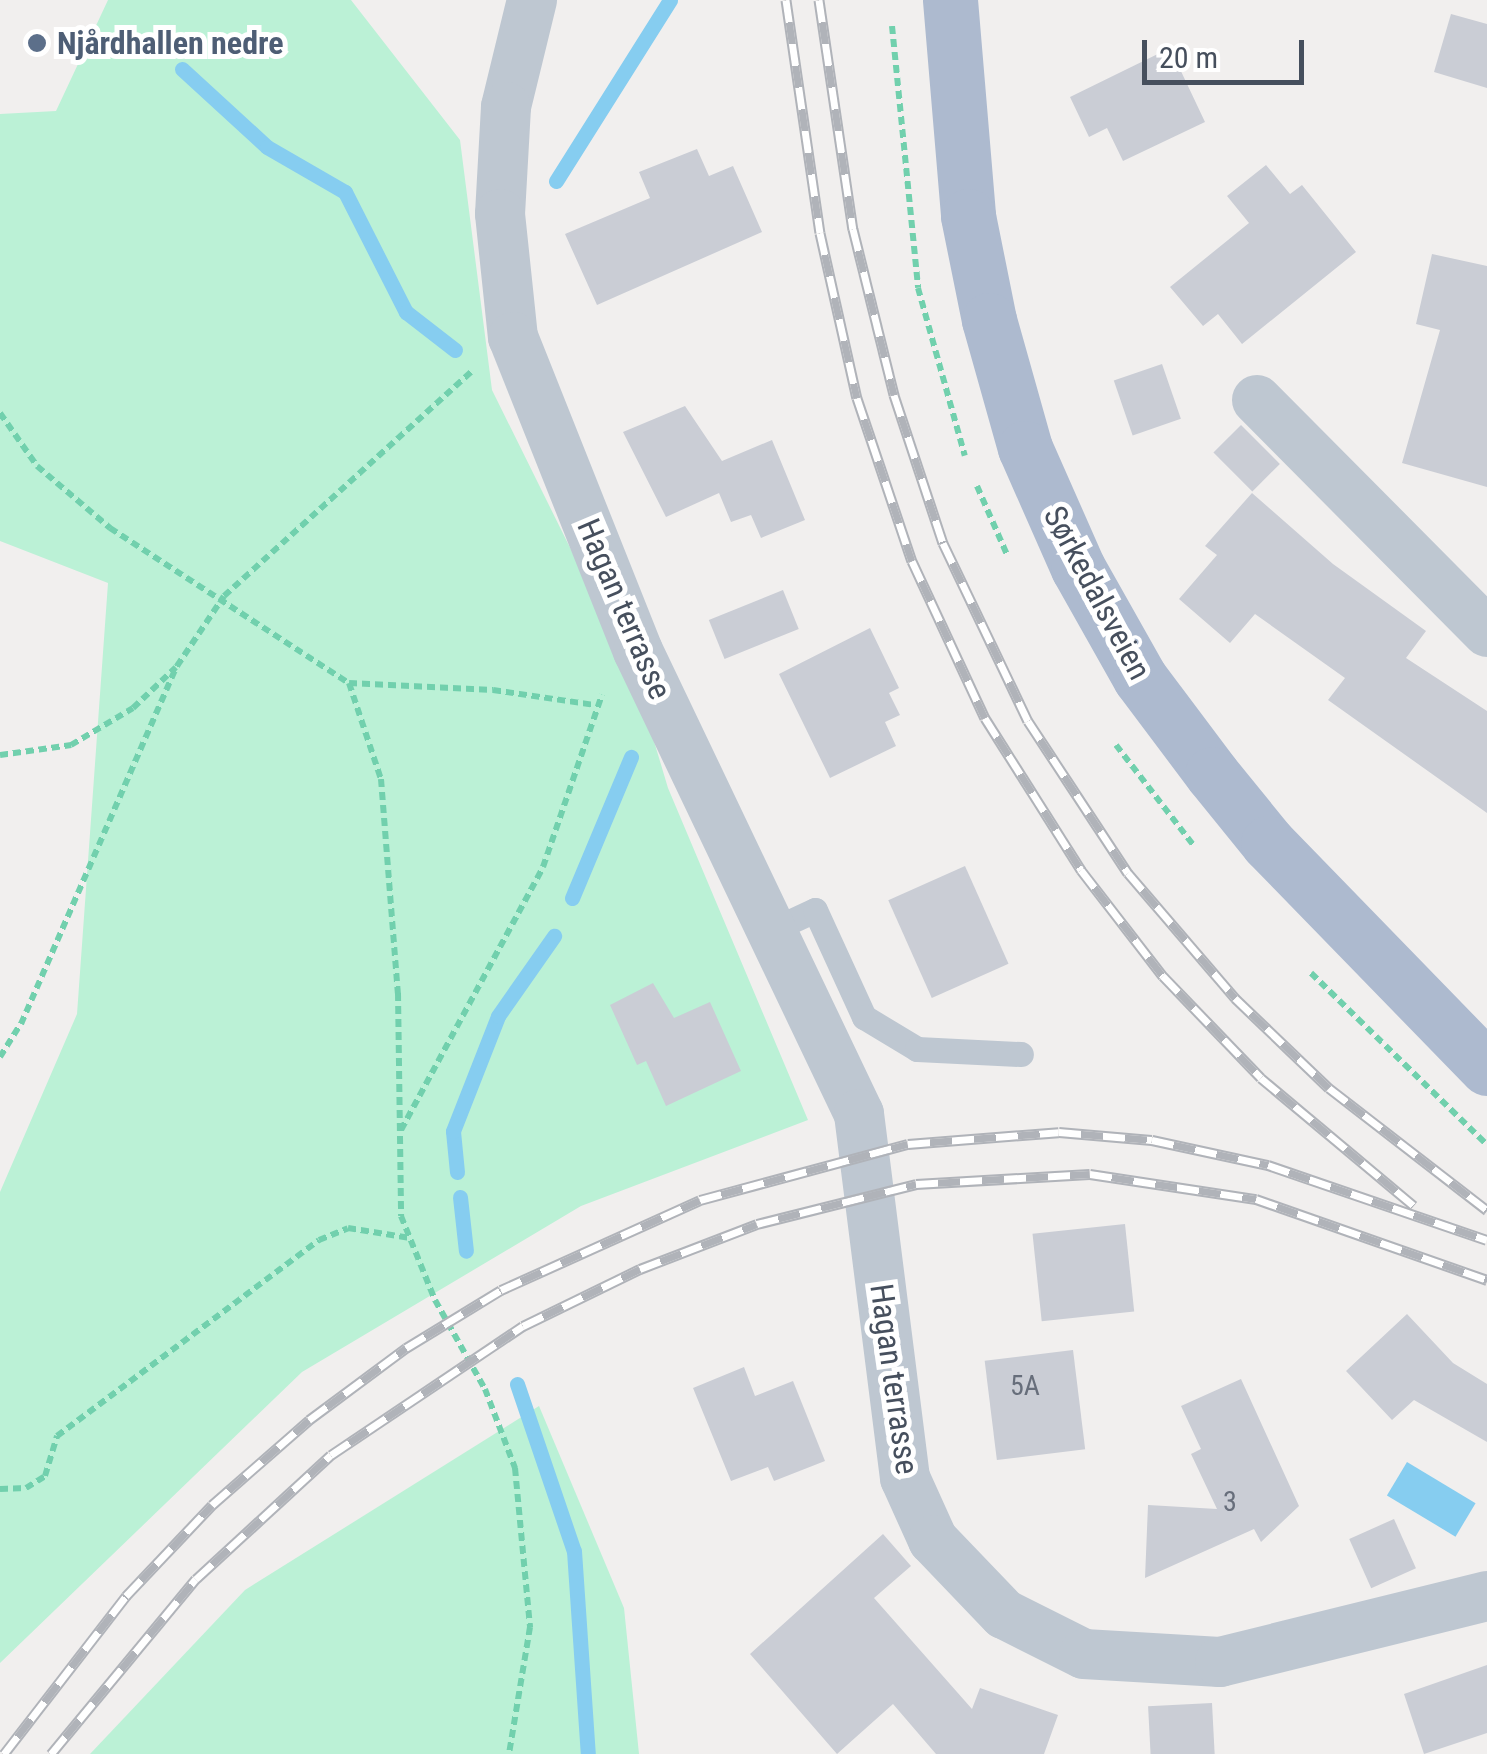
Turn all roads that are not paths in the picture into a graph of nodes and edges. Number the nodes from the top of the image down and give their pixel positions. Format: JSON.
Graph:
{"nodes":[{"id":1,"x":532,"y":0,"type":"edge"},
{"id":2,"x":950,"y":0,"type":"edge"},
{"id":3,"x":1257,"y":400,"type":"dead end"},
{"id":4,"x":1487,"y":632,"type":"edge"},
{"id":5,"x":774,"y":928,"type":"junction"},
{"id":6,"x":1021,"y":1054,"type":"dead end"},
{"id":7,"x":1487,"y":1068,"type":"edge"},
{"id":8,"x":1487,"y":1596,"type":"edge"}],
"edges":[{"from":1,"to":5,"type":"street","name":"Hagan terrasse"},
{"from":2,"to":7,"type":"main road","name":"Sørkedalsveien"},
{"from":3,"to":4,"type":"street"},
{"from":5,"to":6,"type":"lane"},
{"from":5,"to":8,"type":"street","name":"Hagan terrasse"}]}
